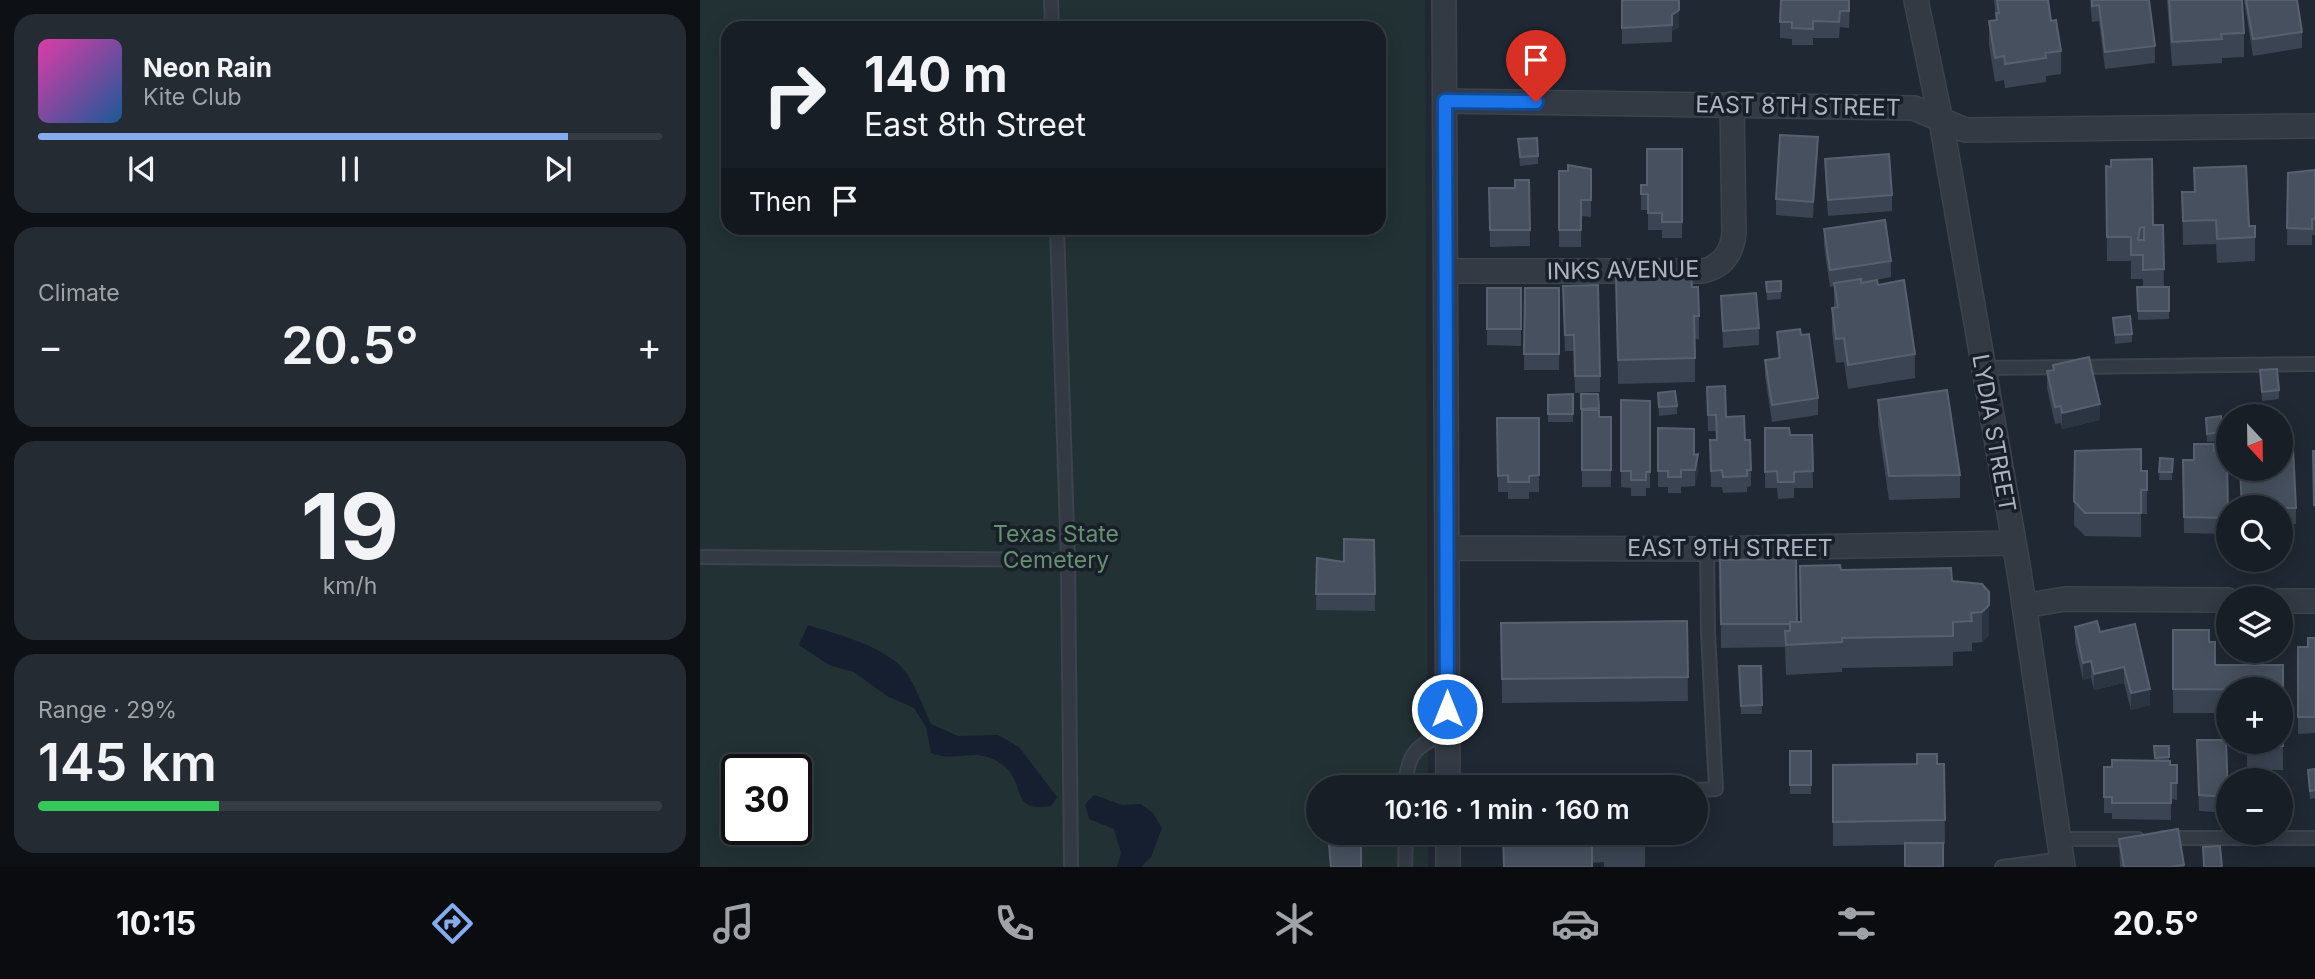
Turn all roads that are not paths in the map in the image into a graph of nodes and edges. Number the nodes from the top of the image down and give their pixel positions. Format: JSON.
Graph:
{"nodes":[{"id":1,"x":1051,"y":0,"type":"edge"},
{"id":2,"x":1444,"y":0,"type":"edge"},
{"id":3,"x":1916,"y":0,"type":"edge"},
{"id":4,"x":1052,"y":21,"type":"edge"},
{"id":5,"x":1445,"y":101,"type":"junction"},
{"id":6,"x":1732,"y":104,"type":"junction"},
{"id":7,"x":1941,"y":121,"type":"junction"},
{"id":8,"x":2315,"y":126,"type":"edge"},
{"id":9,"x":1057,"y":235,"type":"edge"},
{"id":10,"x":1446,"y":271,"type":"junction"},
{"id":11,"x":2315,"y":364,"type":"edge"},
{"id":12,"x":1983,"y":368,"type":"junction"},
{"id":13,"x":2013,"y":543,"type":"junction"},
{"id":14,"x":1447,"y":548,"type":"junction"},
{"id":15,"x":1707,"y":549,"type":"junction"},
{"id":16,"x":700,"y":557,"type":"edge"},
{"id":17,"x":1068,"y":560,"type":"junction"},
{"id":18,"x":2216,"y":600,"type":"edge"},
{"id":19,"x":2293,"y":601,"type":"edge"},
{"id":20,"x":2315,"y":601,"type":"edge"},
{"id":21,"x":2024,"y":606,"type":"junction"},
{"id":22,"x":1447,"y":733,"type":"junction"},
{"id":23,"x":1406,"y":775,"type":"edge"},
{"id":24,"x":1448,"y":775,"type":"edge"},
{"id":25,"x":1708,"y":789,"type":"edge"},
{"id":26,"x":2315,"y":838,"type":"edge"},
{"id":27,"x":1406,"y":845,"type":"edge"},
{"id":28,"x":1448,"y":845,"type":"edge"},
{"id":29,"x":2061,"y":855,"type":"edge"},
{"id":30,"x":1071,"y":867,"type":"edge"},
{"id":31,"x":1405,"y":867,"type":"edge"},
{"id":32,"x":1448,"y":867,"type":"edge"},
{"id":33,"x":2003,"y":867,"type":"edge"}],
"edges":[{"from":1,"to":4,"type":"lane"},
{"from":2,"to":5,"type":"street"},
{"from":3,"to":7,"type":"street","name":"LYDIA STREET"},
{"from":5,"to":6,"type":"street","name":"EAST 8TH STREET"},
{"from":5,"to":10,"type":"street"},
{"from":6,"to":7,"type":"street","name":"EAST 8TH STREET"},
{"from":6,"to":10,"type":"street","name":"INKS AVENUE"},
{"from":7,"to":8,"type":"street","name":"EAST 8TH STREET"},
{"from":7,"to":12,"type":"street","name":"LYDIA STREET"},
{"from":9,"to":17,"type":"lane"},
{"from":10,"to":14,"type":"street"},
{"from":11,"to":12,"type":"lane"},
{"from":12,"to":13,"type":"street","name":"LYDIA STREET"},
{"from":13,"to":15,"type":"street","name":"EAST 9TH STREET"},
{"from":13,"to":21,"type":"street","name":"LYDIA STREET"},
{"from":14,"to":15,"type":"street","name":"EAST 9TH STREET"},
{"from":14,"to":22,"type":"street"},
{"from":15,"to":25,"type":"lane"},
{"from":16,"to":17,"type":"lane"},
{"from":17,"to":30,"type":"lane"},
{"from":18,"to":21,"type":"street"},
{"from":19,"to":20,"type":"street"},
{"from":21,"to":29,"type":"street","name":"LYDIA STREET"},
{"from":22,"to":23,"type":"lane"},
{"from":22,"to":24,"type":"street"},
{"from":26,"to":29,"type":"lane"},
{"from":27,"to":31,"type":"lane"},
{"from":28,"to":32,"type":"street"},
{"from":29,"to":33,"type":"lane"}]}
